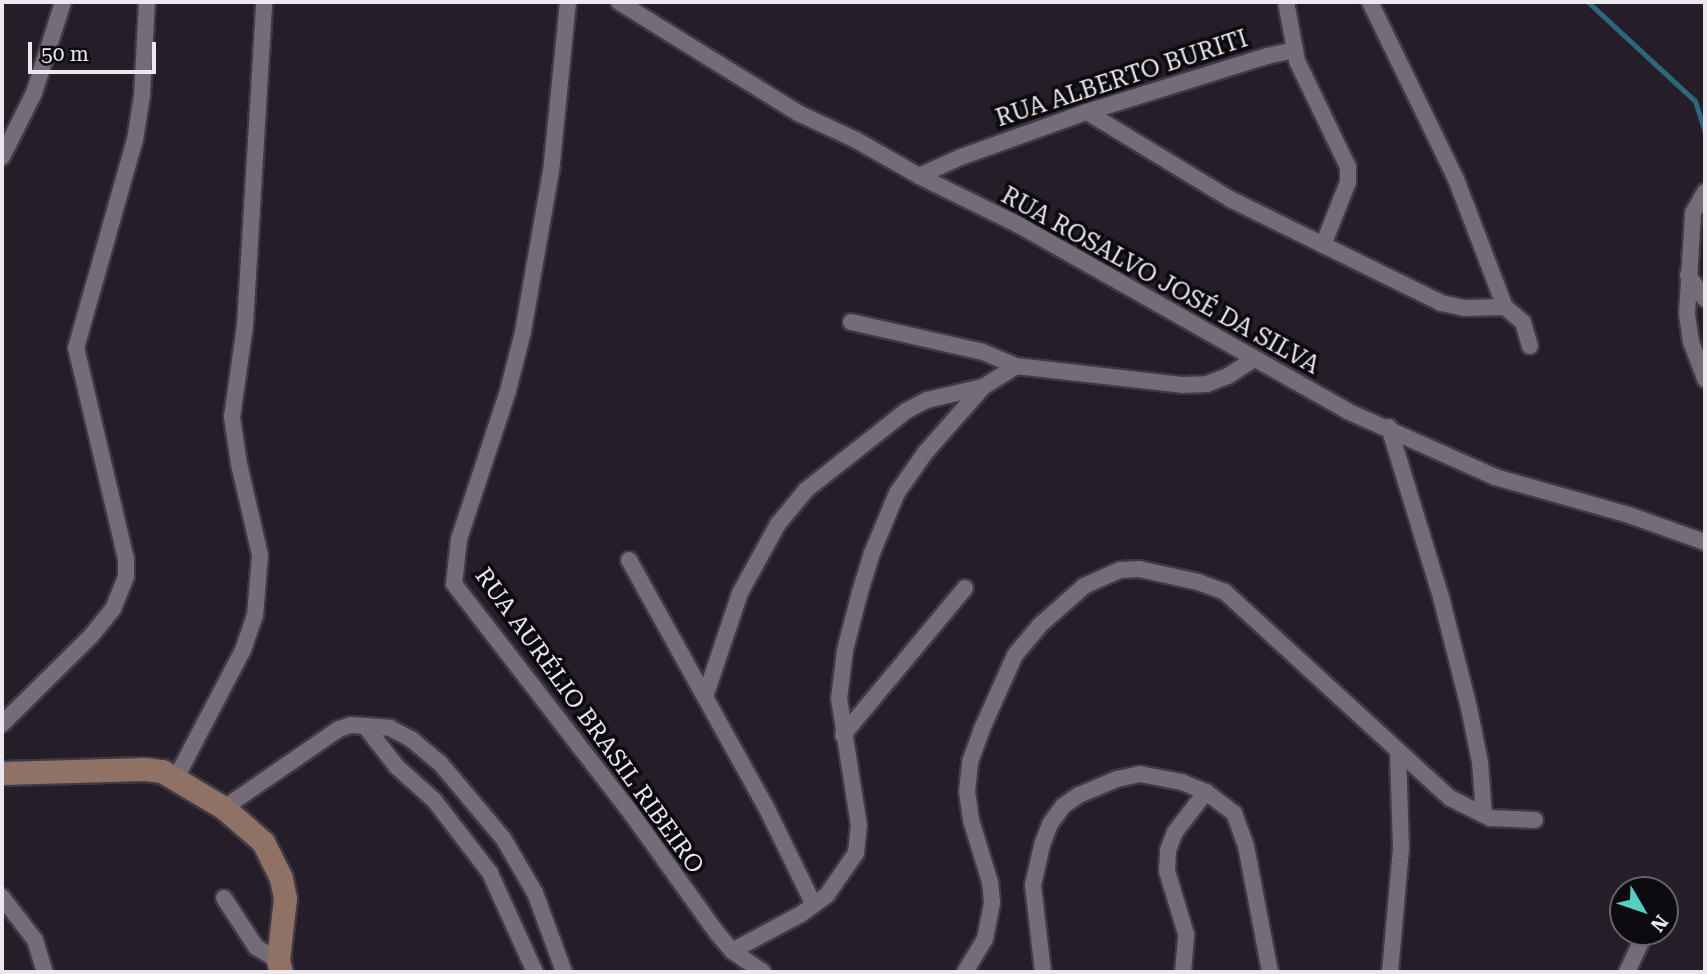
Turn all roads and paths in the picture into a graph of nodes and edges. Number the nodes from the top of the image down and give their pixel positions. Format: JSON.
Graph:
{"nodes":[{"id":1,"x":63,"y":2,"type":"edge"},
{"id":2,"x":147,"y":2,"type":"edge"},
{"id":3,"x":264,"y":2,"type":"edge"},
{"id":4,"x":568,"y":2,"type":"edge"},
{"id":5,"x":619,"y":2,"type":"edge"},
{"id":6,"x":1286,"y":2,"type":"edge"},
{"id":7,"x":1370,"y":2,"type":"edge"},
{"id":8,"x":1295,"y":50,"type":"junction"},
{"id":9,"x":1087,"y":112,"type":"junction"},
{"id":10,"x":2,"y":157,"type":"edge"},
{"id":11,"x":919,"y":176,"type":"junction"},
{"id":12,"x":1700,"y":198,"type":"edge"},
{"id":13,"x":1323,"y":245,"type":"junction"},
{"id":14,"x":1688,"y":275,"type":"junction"},
{"id":15,"x":1705,"y":299,"type":"edge"},
{"id":16,"x":1505,"y":307,"type":"junction"},
{"id":17,"x":851,"y":321,"type":"dead end"},
{"id":18,"x":1530,"y":346,"type":"dead end"},
{"id":19,"x":1253,"y":360,"type":"junction"},
{"id":20,"x":1016,"y":366,"type":"junction"},
{"id":21,"x":1705,"y":379,"type":"edge"},
{"id":22,"x":983,"y":387,"type":"junction"},
{"id":23,"x":1389,"y":427,"type":"junction"},
{"id":24,"x":1705,"y":542,"type":"edge"},
{"id":25,"x":629,"y":560,"type":"dead end"},
{"id":26,"x":965,"y":588,"type":"dead end"},
{"id":27,"x":705,"y":697,"type":"junction"},
{"id":28,"x":2,"y":724,"type":"edge"},
{"id":29,"x":365,"y":726,"type":"junction"},
{"id":30,"x":843,"y":735,"type":"junction"},
{"id":31,"x":1398,"y":751,"type":"junction"},
{"id":32,"x":2,"y":773,"type":"edge"},
{"id":33,"x":176,"y":778,"type":"junction"},
{"id":34,"x":1211,"y":796,"type":"junction"},
{"id":35,"x":224,"y":808,"type":"junction"},
{"id":36,"x":1484,"y":816,"type":"junction"},
{"id":37,"x":1535,"y":820,"type":"dead end"},
{"id":38,"x":2,"y":897,"type":"edge"},
{"id":39,"x":224,"y":898,"type":"dead end"},
{"id":40,"x":814,"y":905,"type":"junction"},
{"id":41,"x":1639,"y":946,"type":"edge"},
{"id":42,"x":732,"y":951,"type":"junction"},
{"id":43,"x":280,"y":966,"type":"edge"},
{"id":44,"x":45,"y":972,"type":"edge"},
{"id":45,"x":535,"y":972,"type":"edge"},
{"id":46,"x":564,"y":972,"type":"edge"},
{"id":47,"x":763,"y":972,"type":"edge"},
{"id":48,"x":965,"y":972,"type":"edge"},
{"id":49,"x":1043,"y":972,"type":"edge"},
{"id":50,"x":1183,"y":972,"type":"edge"},
{"id":51,"x":1270,"y":972,"type":"edge"},
{"id":52,"x":1390,"y":972,"type":"edge"},
{"id":53,"x":1627,"y":972,"type":"edge"}],
"edges":[{"from":1,"to":10,"type":"street"},
{"from":2,"to":28,"type":"street"},
{"from":3,"to":33,"type":"street"},
{"from":4,"to":42,"type":"street","name":"RUA AURÉLIO BRASIL RIBEIRO"},
{"from":5,"to":11,"type":"street","name":"RUA ROSALVO JOSÉ DA SILVA"},
{"from":6,"to":8,"type":"street"},
{"from":7,"to":16,"type":"street"},
{"from":8,"to":9,"type":"street","name":"RUA ALBERTO BURITI"},
{"from":8,"to":13,"type":"street"},
{"from":9,"to":11,"type":"street","name":"RUA ALBERTO BURITI"},
{"from":9,"to":13,"type":"street"},
{"from":11,"to":19,"type":"street","name":"RUA ROSALVO JOSÉ DA SILVA"},
{"from":12,"to":14,"type":"street"},
{"from":13,"to":16,"type":"street"},
{"from":14,"to":15,"type":"street"},
{"from":14,"to":21,"type":"street"},
{"from":16,"to":18,"type":"street"},
{"from":17,"to":20,"type":"street"},
{"from":19,"to":20,"type":"street"},
{"from":19,"to":23,"type":"street","name":"RUA ROSALVO JOSÉ DA SILVA"},
{"from":20,"to":22,"type":"street"},
{"from":22,"to":27,"type":"street"},
{"from":22,"to":30,"type":"street"},
{"from":23,"to":24,"type":"street","name":"RUA ROSALVO JOSÉ DA SILVA"},
{"from":23,"to":36,"type":"street"},
{"from":25,"to":27,"type":"street"},
{"from":26,"to":30,"type":"street"},
{"from":27,"to":40,"type":"street"},
{"from":29,"to":35,"type":"street"},
{"from":29,"to":45,"type":"street"},
{"from":29,"to":46,"type":"street"},
{"from":30,"to":40,"type":"street"},
{"from":31,"to":36,"type":"street"},
{"from":31,"to":48,"type":"street"},
{"from":31,"to":52,"type":"street"},
{"from":32,"to":33,"type":"street"},
{"from":33,"to":35,"type":"street"},
{"from":34,"to":49,"type":"street"},
{"from":34,"to":50,"type":"street"},
{"from":34,"to":51,"type":"street"},
{"from":35,"to":43,"type":"street"},
{"from":36,"to":37,"type":"street"},
{"from":38,"to":44,"type":"street"},
{"from":39,"to":43,"type":"street"},
{"from":40,"to":42,"type":"street"},
{"from":41,"to":53,"type":"street"},
{"from":42,"to":47,"type":"street","name":"RUA AURÉLIO BRASIL RIBEIRO"}]}
